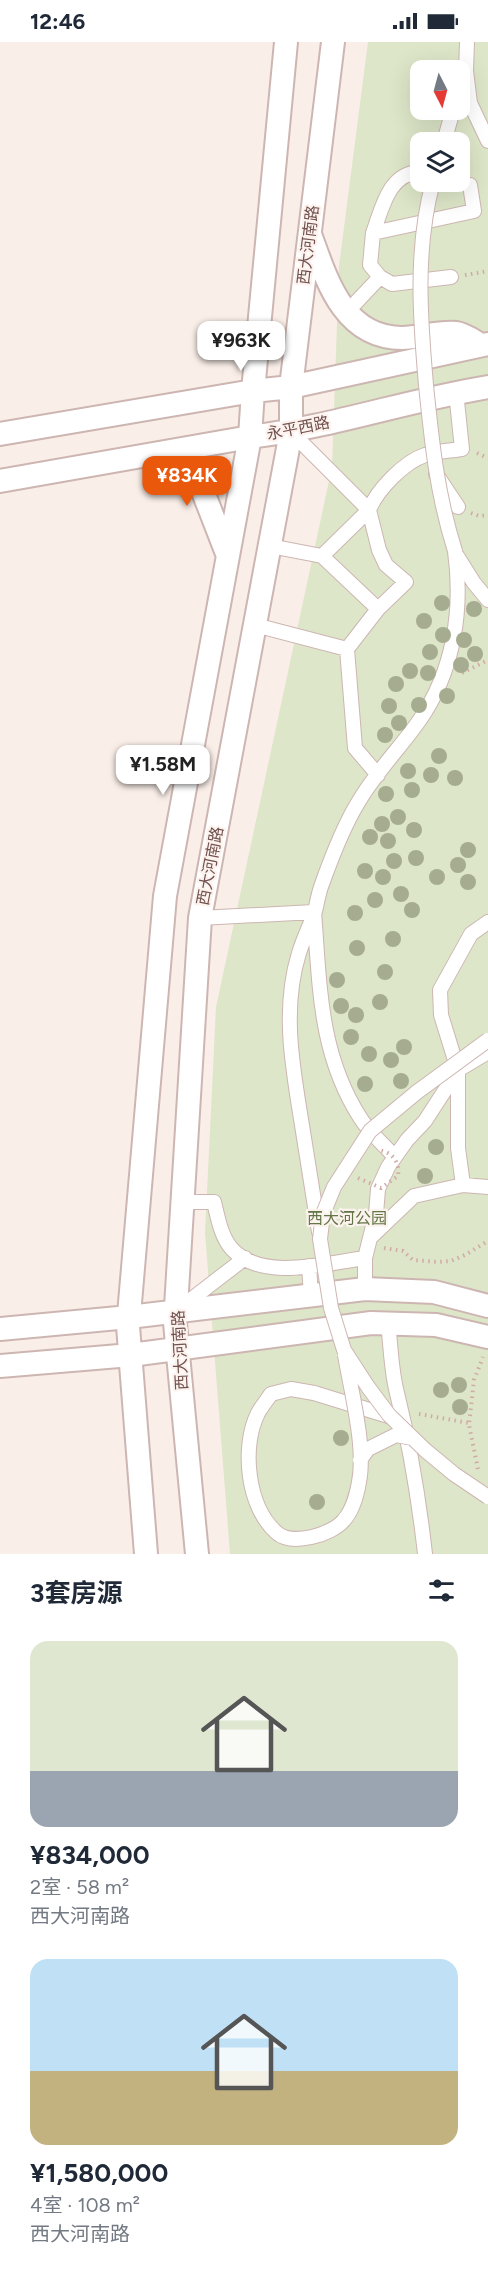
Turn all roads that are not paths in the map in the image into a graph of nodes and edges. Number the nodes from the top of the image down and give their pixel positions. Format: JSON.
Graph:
{"nodes":[{"id":1,"x":286,"y":42,"type":"edge"},
{"id":2,"x":333,"y":42,"type":"edge"},
{"id":3,"x":467,"y":42,"type":"edge"},
{"id":4,"x":466,"y":60,"type":"edge"},
{"id":5,"x":470,"y":103,"type":"edge"},
{"id":6,"x":488,"y":141,"type":"edge"},
{"id":7,"x":410,"y":175,"type":"edge"},
{"id":8,"x":470,"y":185,"type":"dead end"},
{"id":9,"x":430,"y":192,"type":"edge"},
{"id":10,"x":309,"y":232,"type":"junction"},
{"id":11,"x":374,"y":233,"type":"junction"},
{"id":12,"x":380,"y":277,"type":"junction"},
{"id":13,"x":452,"y":277,"type":"dead end"},
{"id":14,"x":420,"y":281,"type":"junction"},
{"id":15,"x":346,"y":313,"type":"junction"},
{"id":16,"x":485,"y":344,"type":"edge"},
{"id":17,"x":291,"y":387,"type":"junction"},
{"id":18,"x":488,"y":387,"type":"edge"},
{"id":19,"x":252,"y":391,"type":"junction"},
{"id":20,"x":456,"y":392,"type":"junction"},
{"id":21,"x":291,"y":432,"type":"junction"},
{"id":22,"x":0,"y":434,"type":"edge"},
{"id":23,"x":250,"y":437,"type":"junction"},
{"id":24,"x":146,"y":455,"type":"junction"},
{"id":25,"x":436,"y":474,"type":"junction"},
{"id":26,"x":0,"y":481,"type":"edge"},
{"id":27,"x":458,"y":507,"type":"dead end"},
{"id":28,"x":369,"y":510,"type":"junction"},
{"id":29,"x":270,"y":546,"type":"junction"},
{"id":30,"x":455,"y":551,"type":"junction"},
{"id":31,"x":228,"y":556,"type":"junction"},
{"id":32,"x":322,"y":556,"type":"junction"},
{"id":33,"x":488,"y":600,"type":"edge"},
{"id":34,"x":378,"y":609,"type":"junction"},
{"id":35,"x":255,"y":625,"type":"junction"},
{"id":36,"x":347,"y":649,"type":"junction"},
{"id":37,"x":378,"y":775,"type":"junction"},
{"id":38,"x":314,"y":912,"type":"junction"},
{"id":39,"x":200,"y":918,"type":"junction"},
{"id":40,"x":488,"y":922,"type":"edge"},
{"id":41,"x":488,"y":1040,"type":"edge"},
{"id":42,"x":488,"y":1052,"type":"edge"},
{"id":43,"x":458,"y":1070,"type":"junction"},
{"id":44,"x":395,"y":1157,"type":"junction"},
{"id":45,"x":463,"y":1185,"type":"junction"},
{"id":46,"x":488,"y":1187,"type":"edge"},
{"id":47,"x":183,"y":1202,"type":"junction"},
{"id":48,"x":320,"y":1239,"type":"junction"},
{"id":49,"x":368,"y":1247,"type":"junction"},
{"id":50,"x":245,"y":1258,"type":"junction"},
{"id":51,"x":309,"y":1266,"type":"junction"},
{"id":52,"x":365,"y":1289,"type":"junction"},
{"id":53,"x":311,"y":1295,"type":"junction"},
{"id":54,"x":488,"y":1306,"type":"edge"},
{"id":55,"x":176,"y":1311,"type":"junction"},
{"id":56,"x":129,"y":1317,"type":"junction"},
{"id":57,"x":388,"y":1324,"type":"junction"},
{"id":58,"x":0,"y":1329,"type":"edge"},
{"id":59,"x":486,"y":1345,"type":"edge"},
{"id":60,"x":178,"y":1348,"type":"junction"},
{"id":61,"x":344,"y":1350,"type":"junction"},
{"id":62,"x":131,"y":1355,"type":"junction"},
{"id":63,"x":0,"y":1366,"type":"edge"},
{"id":64,"x":404,"y":1416,"type":"junction"},
{"id":65,"x":414,"y":1439,"type":"junction"},
{"id":66,"x":360,"y":1460,"type":"junction"},
{"id":67,"x":488,"y":1497,"type":"edge"},
{"id":68,"x":146,"y":1554,"type":"edge"},
{"id":69,"x":197,"y":1554,"type":"edge"},
{"id":70,"x":425,"y":1554,"type":"edge"}],
"edges":[{"from":1,"to":19,"type":"street"},
{"from":2,"to":10,"type":"street","name":"西大河南路"},
{"from":3,"to":4,"type":"street"},
{"from":5,"to":6,"type":"street"},
{"from":7,"to":11,"type":"street"},
{"from":8,"to":11,"type":"street"},
{"from":9,"to":14,"type":"street","bridge":true},
{"from":10,"to":15,"type":"street"},
{"from":10,"to":17,"type":"street","name":"西大河南路"},
{"from":11,"to":12,"type":"street"},
{"from":12,"to":14,"type":"street"},
{"from":12,"to":15,"type":"street"},
{"from":13,"to":14,"type":"street"},
{"from":14,"to":25,"type":"street","bridge":true},
{"from":15,"to":16,"type":"street"},
{"from":16,"to":17,"type":"street"},
{"from":17,"to":19,"type":"street"},
{"from":17,"to":21,"type":"street","name":"西大河南路"},
{"from":18,"to":20,"type":"street","name":"永平西路"},
{"from":19,"to":22,"type":"street"},
{"from":19,"to":23,"type":"street"},
{"from":20,"to":21,"type":"street","name":"永平西路"},
{"from":20,"to":28,"type":"street"},
{"from":21,"to":23,"type":"street","name":"永平西路"},
{"from":21,"to":28,"type":"street"},
{"from":21,"to":29,"type":"street","name":"西大河南路"},
{"from":23,"to":24,"type":"street","name":"永平西路"},
{"from":23,"to":31,"type":"street"},
{"from":24,"to":26,"type":"street","name":"永平西路"},
{"from":24,"to":31,"type":"street"},
{"from":25,"to":27,"type":"street"},
{"from":25,"to":30,"type":"street","bridge":true},
{"from":28,"to":32,"type":"street"},
{"from":28,"to":34,"type":"street"},
{"from":29,"to":32,"type":"street"},
{"from":29,"to":35,"type":"street","name":"西大河南路"},
{"from":30,"to":33,"type":"street"},
{"from":30,"to":37,"type":"street"},
{"from":31,"to":56,"type":"street"},
{"from":32,"to":34,"type":"street"},
{"from":34,"to":36,"type":"street"},
{"from":35,"to":36,"type":"street"},
{"from":35,"to":39,"type":"street","name":"西大河南路"},
{"from":36,"to":37,"type":"street"},
{"from":37,"to":38,"type":"street"},
{"from":38,"to":39,"type":"street"},
{"from":38,"to":44,"type":"street"},
{"from":38,"to":48,"type":"street","bridge":true},
{"from":39,"to":47,"type":"street","name":"西大河南路"},
{"from":40,"to":43,"type":"street"},
{"from":41,"to":48,"type":"street","bridge":true},
{"from":42,"to":43,"type":"street"},
{"from":43,"to":44,"type":"street"},
{"from":43,"to":45,"type":"street"},
{"from":44,"to":49,"type":"street"},
{"from":45,"to":46,"type":"street"},
{"from":45,"to":49,"type":"street"},
{"from":47,"to":50,"type":"street"},
{"from":47,"to":55,"type":"street","name":"西大河南路"},
{"from":48,"to":61,"type":"street","bridge":true},
{"from":49,"to":51,"type":"street"},
{"from":49,"to":52,"type":"street"},
{"from":50,"to":51,"type":"street"},
{"from":50,"to":55,"type":"street"},
{"from":51,"to":53,"type":"street"},
{"from":52,"to":53,"type":"street"},
{"from":52,"to":54,"type":"street"},
{"from":53,"to":55,"type":"street"},
{"from":55,"to":56,"type":"street"},
{"from":55,"to":60,"type":"street","name":"西大河南路"},
{"from":56,"to":58,"type":"street"},
{"from":56,"to":62,"type":"street"},
{"from":57,"to":59,"type":"street"},
{"from":57,"to":60,"type":"street"},
{"from":57,"to":64,"type":"street"},
{"from":60,"to":62,"type":"street"},
{"from":60,"to":69,"type":"street","name":"西大河南路"},
{"from":61,"to":65,"type":"street","bridge":true},
{"from":61,"to":66,"type":"street","bridge":true},
{"from":62,"to":63,"type":"street"},
{"from":62,"to":68,"type":"street"},
{"from":64,"to":66,"type":"street","bridge":true},
{"from":64,"to":70,"type":"street"},
{"from":65,"to":66,"type":"street","bridge":true},
{"from":65,"to":67,"type":"street","bridge":true}]}
